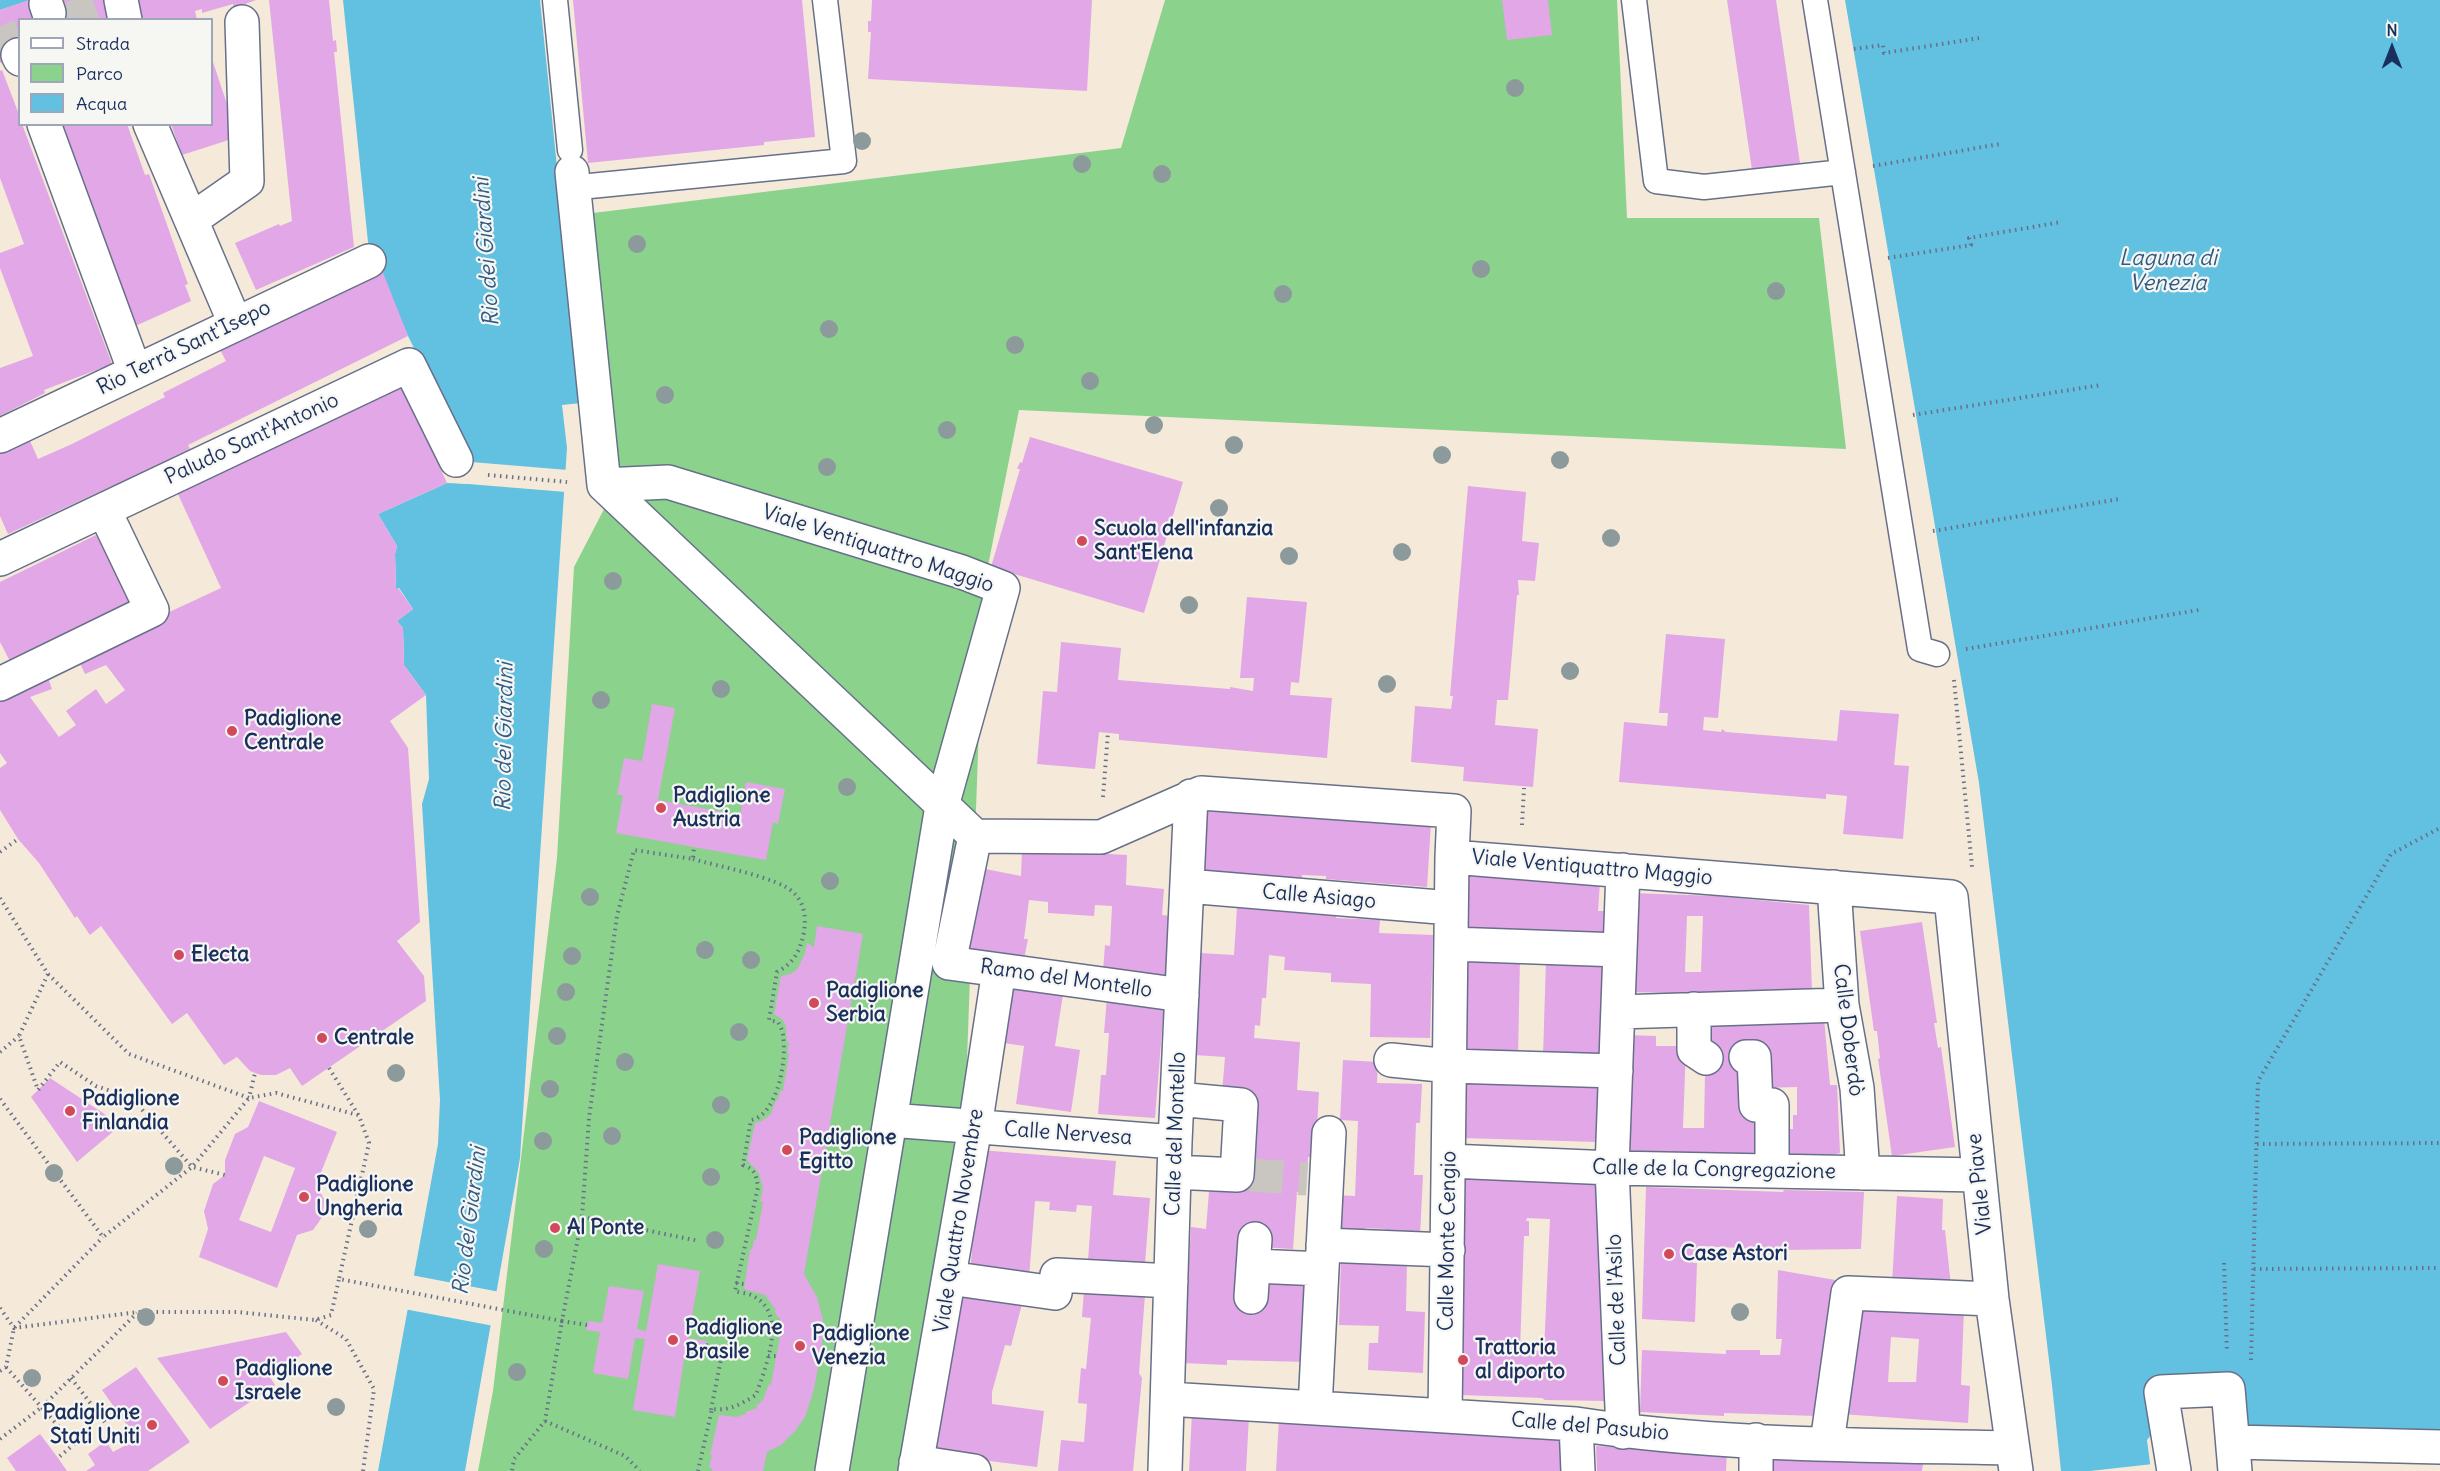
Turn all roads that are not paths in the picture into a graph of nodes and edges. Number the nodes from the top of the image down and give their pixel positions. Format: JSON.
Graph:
{"nodes":[{"id":1,"x":121,"y":0,"type":"edge"},
{"id":2,"x":555,"y":0,"type":"edge"},
{"id":3,"x":825,"y":0,"type":"edge"},
{"id":4,"x":1634,"y":0,"type":"edge"},
{"id":5,"x":1815,"y":0,"type":"edge"},
{"id":6,"x":125,"y":18,"type":"edge"},
{"id":7,"x":242,"y":22,"type":"dead end"},
{"id":8,"x":45,"y":126,"type":"edge"},
{"id":9,"x":151,"y":126,"type":"edge"},
{"id":10,"x":1843,"y":172,"type":"junction"},
{"id":11,"x":576,"y":174,"type":"junction"},
{"id":12,"x":191,"y":220,"type":"junction"},
{"id":13,"x":369,"y":261,"type":"dead end"},
{"id":14,"x":235,"y":324,"type":"junction"},
{"id":15,"x":135,"y":372,"type":"junction"},
{"id":16,"x":0,"y":436,"type":"edge"},
{"id":17,"x":456,"y":460,"type":"dead end"},
{"id":18,"x":603,"y":485,"type":"junction"},
{"id":19,"x":104,"y":510,"type":"junction"},
{"id":20,"x":0,"y":559,"type":"edge"},
{"id":21,"x":1937,"y":654,"type":"road end"},
{"id":22,"x":0,"y":684,"type":"edge"},
{"id":23,"x":1191,"y":796,"type":"junction"},
{"id":24,"x":942,"y":806,"type":"junction"},
{"id":25,"x":975,"y":836,"type":"junction"},
{"id":26,"x":1452,"y":857,"type":"junction"},
{"id":27,"x":1623,"y":870,"type":"junction"},
{"id":28,"x":1187,"y":886,"type":"junction"},
{"id":29,"x":1834,"y":887,"type":"junction"},
{"id":30,"x":1951,"y":897,"type":"joint"},
{"id":31,"x":1451,"y":908,"type":"junction"},
{"id":32,"x":1451,"y":944,"type":"junction"},
{"id":33,"x":1620,"y":950,"type":"junction"},
{"id":34,"x":999,"y":970,"type":"junction"},
{"id":35,"x":1182,"y":995,"type":"junction"},
{"id":36,"x":1842,"y":1005,"type":"junction"},
{"id":37,"x":1704,"y":1009,"type":"junction"},
{"id":38,"x":1623,"y":1012,"type":"junction"},
{"id":39,"x":1746,"y":1057,"type":"dead end"},
{"id":40,"x":1706,"y":1058,"type":"dead end"},
{"id":41,"x":1392,"y":1060,"type":"dead end"},
{"id":42,"x":1449,"y":1066,"type":"junction"},
{"id":43,"x":1616,"y":1071,"type":"junction"},
{"id":44,"x":1177,"y":1099,"type":"junction"},
{"id":45,"x":890,"y":1120,"type":"junction"},
{"id":46,"x":975,"y":1127,"type":"junction"},
{"id":47,"x":1329,"y":1132,"type":"dead end"},
{"id":48,"x":1174,"y":1157,"type":"junction"},
{"id":49,"x":1449,"y":1161,"type":"junction"},
{"id":50,"x":1612,"y":1168,"type":"junction"},
{"id":51,"x":1772,"y":1172,"type":"junction"},
{"id":52,"x":1863,"y":1173,"type":"junction"},
{"id":53,"x":1979,"y":1175,"type":"junction"},
{"id":54,"x":1448,"y":1250,"type":"junction"},
{"id":55,"x":1323,"y":1257,"type":"junction"},
{"id":56,"x":1253,"y":1267,"type":"dead end"},
{"id":57,"x":949,"y":1278,"type":"junction"},
{"id":58,"x":1171,"y":1281,"type":"junction"},
{"id":59,"x":1992,"y":1299,"type":"junction"},
{"id":60,"x":1168,"y":1399,"type":"junction"},
{"id":61,"x":1315,"y":1408,"type":"junction"},
{"id":62,"x":1445,"y":1416,"type":"junction"},
{"id":63,"x":1576,"y":1424,"type":"junction"},
{"id":64,"x":1623,"y":1432,"type":"junction"},
{"id":65,"x":1827,"y":1443,"type":"junction"},
{"id":66,"x":2440,"y":1448,"type":"edge"},
{"id":67,"x":2244,"y":1451,"type":"edge"},
{"id":68,"x":1756,"y":1456,"type":"edge"},
{"id":69,"x":1937,"y":1459,"type":"edge"},
{"id":70,"x":2014,"y":1460,"type":"edge"},
{"id":71,"x":918,"y":1468,"type":"edge"},
{"id":72,"x":831,"y":1471,"type":"edge"},
{"id":73,"x":974,"y":1471,"type":"edge"},
{"id":74,"x":1165,"y":1471,"type":"edge"},
{"id":75,"x":1578,"y":1471,"type":"edge"},
{"id":76,"x":2174,"y":1471,"type":"edge"}],
"edges":[{"from":1,"to":6,"type":"street"},
{"from":2,"to":11,"type":"lane"},
{"from":3,"to":11,"type":"lane"},
{"from":4,"to":10,"type":"lane"},
{"from":5,"to":10,"type":"lane"},
{"from":7,"to":12,"type":"street"},
{"from":8,"to":15,"type":"street"},
{"from":9,"to":12,"type":"street"},
{"from":10,"to":21,"type":"lane"},
{"from":11,"to":18,"type":"street"},
{"from":12,"to":14,"type":"street"},
{"from":13,"to":14,"type":"street","name":"Rio Terrà Sant'Isepo"},
{"from":14,"to":15,"type":"street","name":"Rio Terrà Sant'Isepo"},
{"from":15,"to":16,"type":"street","name":"Rio Terrà Sant'Isepo"},
{"from":17,"to":19,"type":"street","name":"Paludo Sant'Antonio"},
{"from":18,"to":24,"type":"street"},
{"from":18,"to":24,"type":"street","name":"Viale Ventiquattro Maggio"},
{"from":19,"to":20,"type":"street","name":"Paludo Sant'Antonio"},
{"from":19,"to":22,"type":"street"},
{"from":23,"to":25,"type":"street","name":"Viale Ventiquattro Maggio"},
{"from":23,"to":26,"type":"street","name":"Viale Ventiquattro Maggio"},
{"from":23,"to":28,"type":"street","name":"Calle del Montello"},
{"from":24,"to":25,"type":"street"},
{"from":24,"to":45,"type":"street"},
{"from":25,"to":34,"type":"street","name":"Ramo del Montello"},
{"from":26,"to":27,"type":"street","name":"Viale Ventiquattro Maggio"},
{"from":26,"to":31,"type":"street","name":"Calle Monte Cengio"},
{"from":27,"to":29,"type":"street","name":"Viale Ventiquattro Maggio"},
{"from":27,"to":33,"type":"street","name":"Calle de l'Asilo"},
{"from":28,"to":31,"type":"street","name":"Calle Asiago"},
{"from":28,"to":35,"type":"street","name":"Calle del Montello"},
{"from":29,"to":30,"type":"street","name":"Viale Ventiquattro Maggio"},
{"from":29,"to":36,"type":"street","name":"Calle Doberdò"},
{"from":30,"to":53,"type":"street","name":"Viale Piave"},
{"from":31,"to":32,"type":"street","name":"Calle Monte Cengio"},
{"from":32,"to":33,"type":"street"},
{"from":32,"to":42,"type":"street","name":"Calle Monte Cengio"},
{"from":33,"to":38,"type":"street","name":"Calle de l'Asilo"},
{"from":34,"to":35,"type":"street","name":"Ramo del Montello"},
{"from":34,"to":46,"type":"street","name":"Viale Quattro Novembre"},
{"from":35,"to":44,"type":"street","name":"Calle del Montello"},
{"from":36,"to":37,"type":"street"},
{"from":36,"to":52,"type":"street","name":"Calle Doberdò"},
{"from":37,"to":38,"type":"street"},
{"from":37,"to":40,"type":"street"},
{"from":38,"to":43,"type":"street","name":"Calle de l'Asilo"},
{"from":39,"to":51,"type":"street"},
{"from":41,"to":42,"type":"street"},
{"from":42,"to":43,"type":"street"},
{"from":42,"to":49,"type":"street","name":"Calle Monte Cengio"},
{"from":43,"to":50,"type":"street","name":"Calle de l'Asilo"},
{"from":44,"to":48,"type":"street","name":"Calle del Montello"},
{"from":44,"to":48,"type":"street","name":"Calle Nervesa"},
{"from":45,"to":46,"type":"street","name":"Calle Nervesa"},
{"from":45,"to":72,"type":"street"},
{"from":46,"to":48,"type":"street","name":"Calle Nervesa"},
{"from":46,"to":57,"type":"street","name":"Viale Quattro Novembre"},
{"from":47,"to":55,"type":"street"},
{"from":48,"to":58,"type":"street","name":"Calle del Montello"},
{"from":49,"to":50,"type":"street","name":"Calle de la Congregazione"},
{"from":49,"to":54,"type":"street","name":"Calle Monte Cengio"},
{"from":50,"to":51,"type":"street","name":"Calle de la Congregazione"},
{"from":50,"to":64,"type":"street","name":"Calle de l'Asilo"},
{"from":51,"to":52,"type":"street","name":"Calle de la Congregazione"},
{"from":52,"to":53,"type":"street","name":"Calle de la Congregazione"},
{"from":53,"to":59,"type":"street","name":"Viale Piave"},
{"from":54,"to":55,"type":"street"},
{"from":54,"to":62,"type":"street","name":"Calle Monte Cengio"},
{"from":55,"to":56,"type":"street"},
{"from":55,"to":61,"type":"street"},
{"from":57,"to":58,"type":"street"},
{"from":57,"to":71,"type":"street","name":"Viale Quattro Novembre"},
{"from":58,"to":60,"type":"street","name":"Calle del Montello"},
{"from":59,"to":65,"type":"street"},
{"from":59,"to":70,"type":"street","name":"Viale Piave"},
{"from":60,"to":61,"type":"street","name":"Calle del Pasubio"},
{"from":60,"to":74,"type":"street","name":"Calle del Montello"},
{"from":61,"to":62,"type":"street","name":"Calle del Pasubio"},
{"from":62,"to":63,"type":"street","name":"Calle del Pasubio"},
{"from":63,"to":64,"type":"street","name":"Calle del Pasubio"},
{"from":63,"to":75,"type":"street"},
{"from":64,"to":68,"type":"street","name":"Calle del Pasubio"},
{"from":65,"to":68,"type":"street","name":"Calle del Pasubio"},
{"from":65,"to":69,"type":"street","name":"Calle del Pasubio"},
{"from":66,"to":67,"type":"street"},
{"from":67,"to":76,"type":"street"},
{"from":69,"to":70,"type":"street","name":"Calle del Pasubio"},
{"from":71,"to":73,"type":"street"}]}
